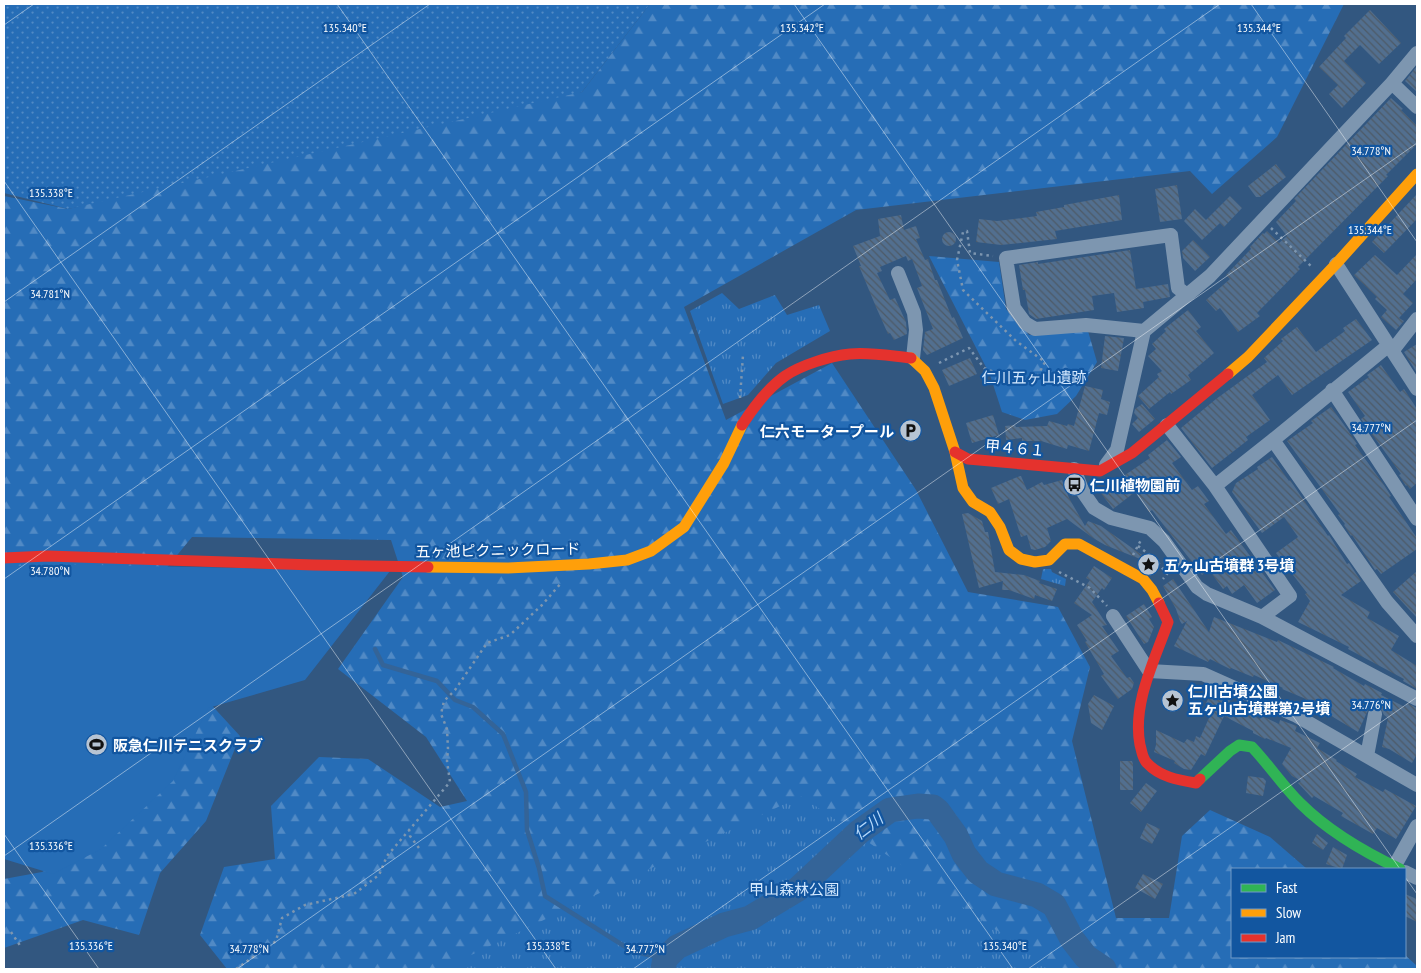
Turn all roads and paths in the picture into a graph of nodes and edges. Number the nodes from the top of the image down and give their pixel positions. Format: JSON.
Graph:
{"nodes":[{"id":1,"x":1417,"y":53,"type":"edge"},
{"id":2,"x":1392,"y":83,"type":"junction"},
{"id":3,"x":1417,"y":107,"type":"edge"},
{"id":4,"x":1417,"y":174,"type":"edge"},
{"id":5,"x":1262,"y":220,"type":"junction"},
{"id":6,"x":1006,"y":258,"type":"junction"},
{"id":7,"x":1336,"y":264,"type":"junction"},
{"id":8,"x":898,"y":273,"type":"dead end"},
{"id":9,"x":1323,"y":278,"type":"junction"},
{"id":10,"x":1187,"y":295,"type":"junction"},
{"id":11,"x":1417,"y":319,"type":"edge"},
{"id":12,"x":1144,"y":331,"type":"junction"},
{"id":13,"x":1391,"y":348,"type":"junction"},
{"id":14,"x":743,"y":355,"type":"dead end"},
{"id":15,"x":913,"y":358,"type":"junction"},
{"id":16,"x":925,"y":371,"type":"junction"},
{"id":17,"x":1417,"y":389,"type":"edge"},
{"id":18,"x":1332,"y":390,"type":"junction"},
{"id":19,"x":739,"y":405,"type":"dead end"},
{"id":20,"x":1167,"y":425,"type":"junction"},
{"id":21,"x":1273,"y":440,"type":"junction"},
{"id":22,"x":955,"y":452,"type":"junction"},
{"id":23,"x":1074,"y":468,"type":"junction"},
{"id":24,"x":1100,"y":471,"type":"junction"},
{"id":25,"x":1215,"y":486,"type":"junction"},
{"id":26,"x":1417,"y":519,"type":"edge"},
{"id":27,"x":1164,"y":541,"type":"junction"},
{"id":28,"x":1138,"y":546,"type":"junction"},
{"id":29,"x":4,"y":558,"type":"edge"},
{"id":30,"x":1049,"y":560,"type":"junction"},
{"id":31,"x":571,"y":565,"type":"junction"},
{"id":32,"x":1125,"y":569,"type":"junction"},
{"id":33,"x":1167,"y":574,"type":"dead end"},
{"id":34,"x":1113,"y":616,"type":"joint"},
{"id":35,"x":1262,"y":617,"type":"junction"},
{"id":36,"x":1417,"y":636,"type":"edge"},
{"id":37,"x":1149,"y":671,"type":"junction"},
{"id":38,"x":1417,"y":699,"type":"edge"},
{"id":39,"x":1375,"y":714,"type":"dead end"},
{"id":40,"x":1367,"y":756,"type":"junction"},
{"id":41,"x":1417,"y":785,"type":"edge"},
{"id":42,"x":1417,"y":826,"type":"edge"},
{"id":43,"x":409,"y":830,"type":"junction"},
{"id":44,"x":419,"y":848,"type":"dead end"},
{"id":45,"x":1398,"y":868,"type":"edge"},
{"id":46,"x":1400,"y":868,"type":"edge"},
{"id":47,"x":11,"y":932,"type":"dead end"},
{"id":48,"x":21,"y":948,"type":"dead end"},
{"id":49,"x":236,"y":969,"type":"edge"}],
"edges":[{"from":1,"to":2,"type":"street"},
{"from":2,"to":3,"type":"street"},
{"from":2,"to":5,"type":"street"},
{"from":4,"to":7,"type":"street"},
{"from":5,"to":9,"type":"path"},
{"from":5,"to":10,"type":"street"},
{"from":6,"to":10,"type":"street"},
{"from":6,"to":12,"type":"street"},
{"from":6,"to":16,"type":"path"},
{"from":7,"to":9,"type":"street"},
{"from":7,"to":13,"type":"street"},
{"from":8,"to":15,"type":"street"},
{"from":9,"to":20,"type":"street"},
{"from":10,"to":12,"type":"street"},
{"from":11,"to":13,"type":"street"},
{"from":12,"to":24,"type":"street"},
{"from":13,"to":17,"type":"street"},
{"from":13,"to":18,"type":"street"},
{"from":14,"to":19,"type":"path"},
{"from":15,"to":16,"type":"street"},
{"from":15,"to":31,"type":"street","name":"五ヶ池ピクニックロード"},
{"from":16,"to":22,"type":"street"},
{"from":18,"to":21,"type":"street"},
{"from":18,"to":26,"type":"street"},
{"from":20,"to":24,"type":"street"},
{"from":20,"to":25,"type":"street"},
{"from":21,"to":25,"type":"street"},
{"from":21,"to":36,"type":"street"},
{"from":22,"to":23,"type":"street","name":"甲４６１"},
{"from":22,"to":30,"type":"street"},
{"from":23,"to":24,"type":"street","name":"甲４６１"},
{"from":23,"to":27,"type":"street"},
{"from":25,"to":35,"type":"street"},
{"from":27,"to":28,"type":"path"},
{"from":27,"to":35,"type":"street"},
{"from":28,"to":32,"type":"path"},
{"from":28,"to":33,"type":"path"},
{"from":29,"to":31,"type":"street","name":"五ヶ池ピクニックロード"},
{"from":30,"to":32,"type":"street"},
{"from":30,"to":34,"type":"path"},
{"from":31,"to":43,"type":"path"},
{"from":32,"to":37,"type":"street"},
{"from":34,"to":37,"type":"street"},
{"from":35,"to":38,"type":"street"},
{"from":37,"to":40,"type":"street"},
{"from":37,"to":45,"type":"street"},
{"from":39,"to":40,"type":"street"},
{"from":40,"to":41,"type":"street"},
{"from":42,"to":46,"type":"street"},
{"from":43,"to":44,"type":"path"},
{"from":43,"to":49,"type":"path"},
{"from":47,"to":48,"type":"path"}]}
